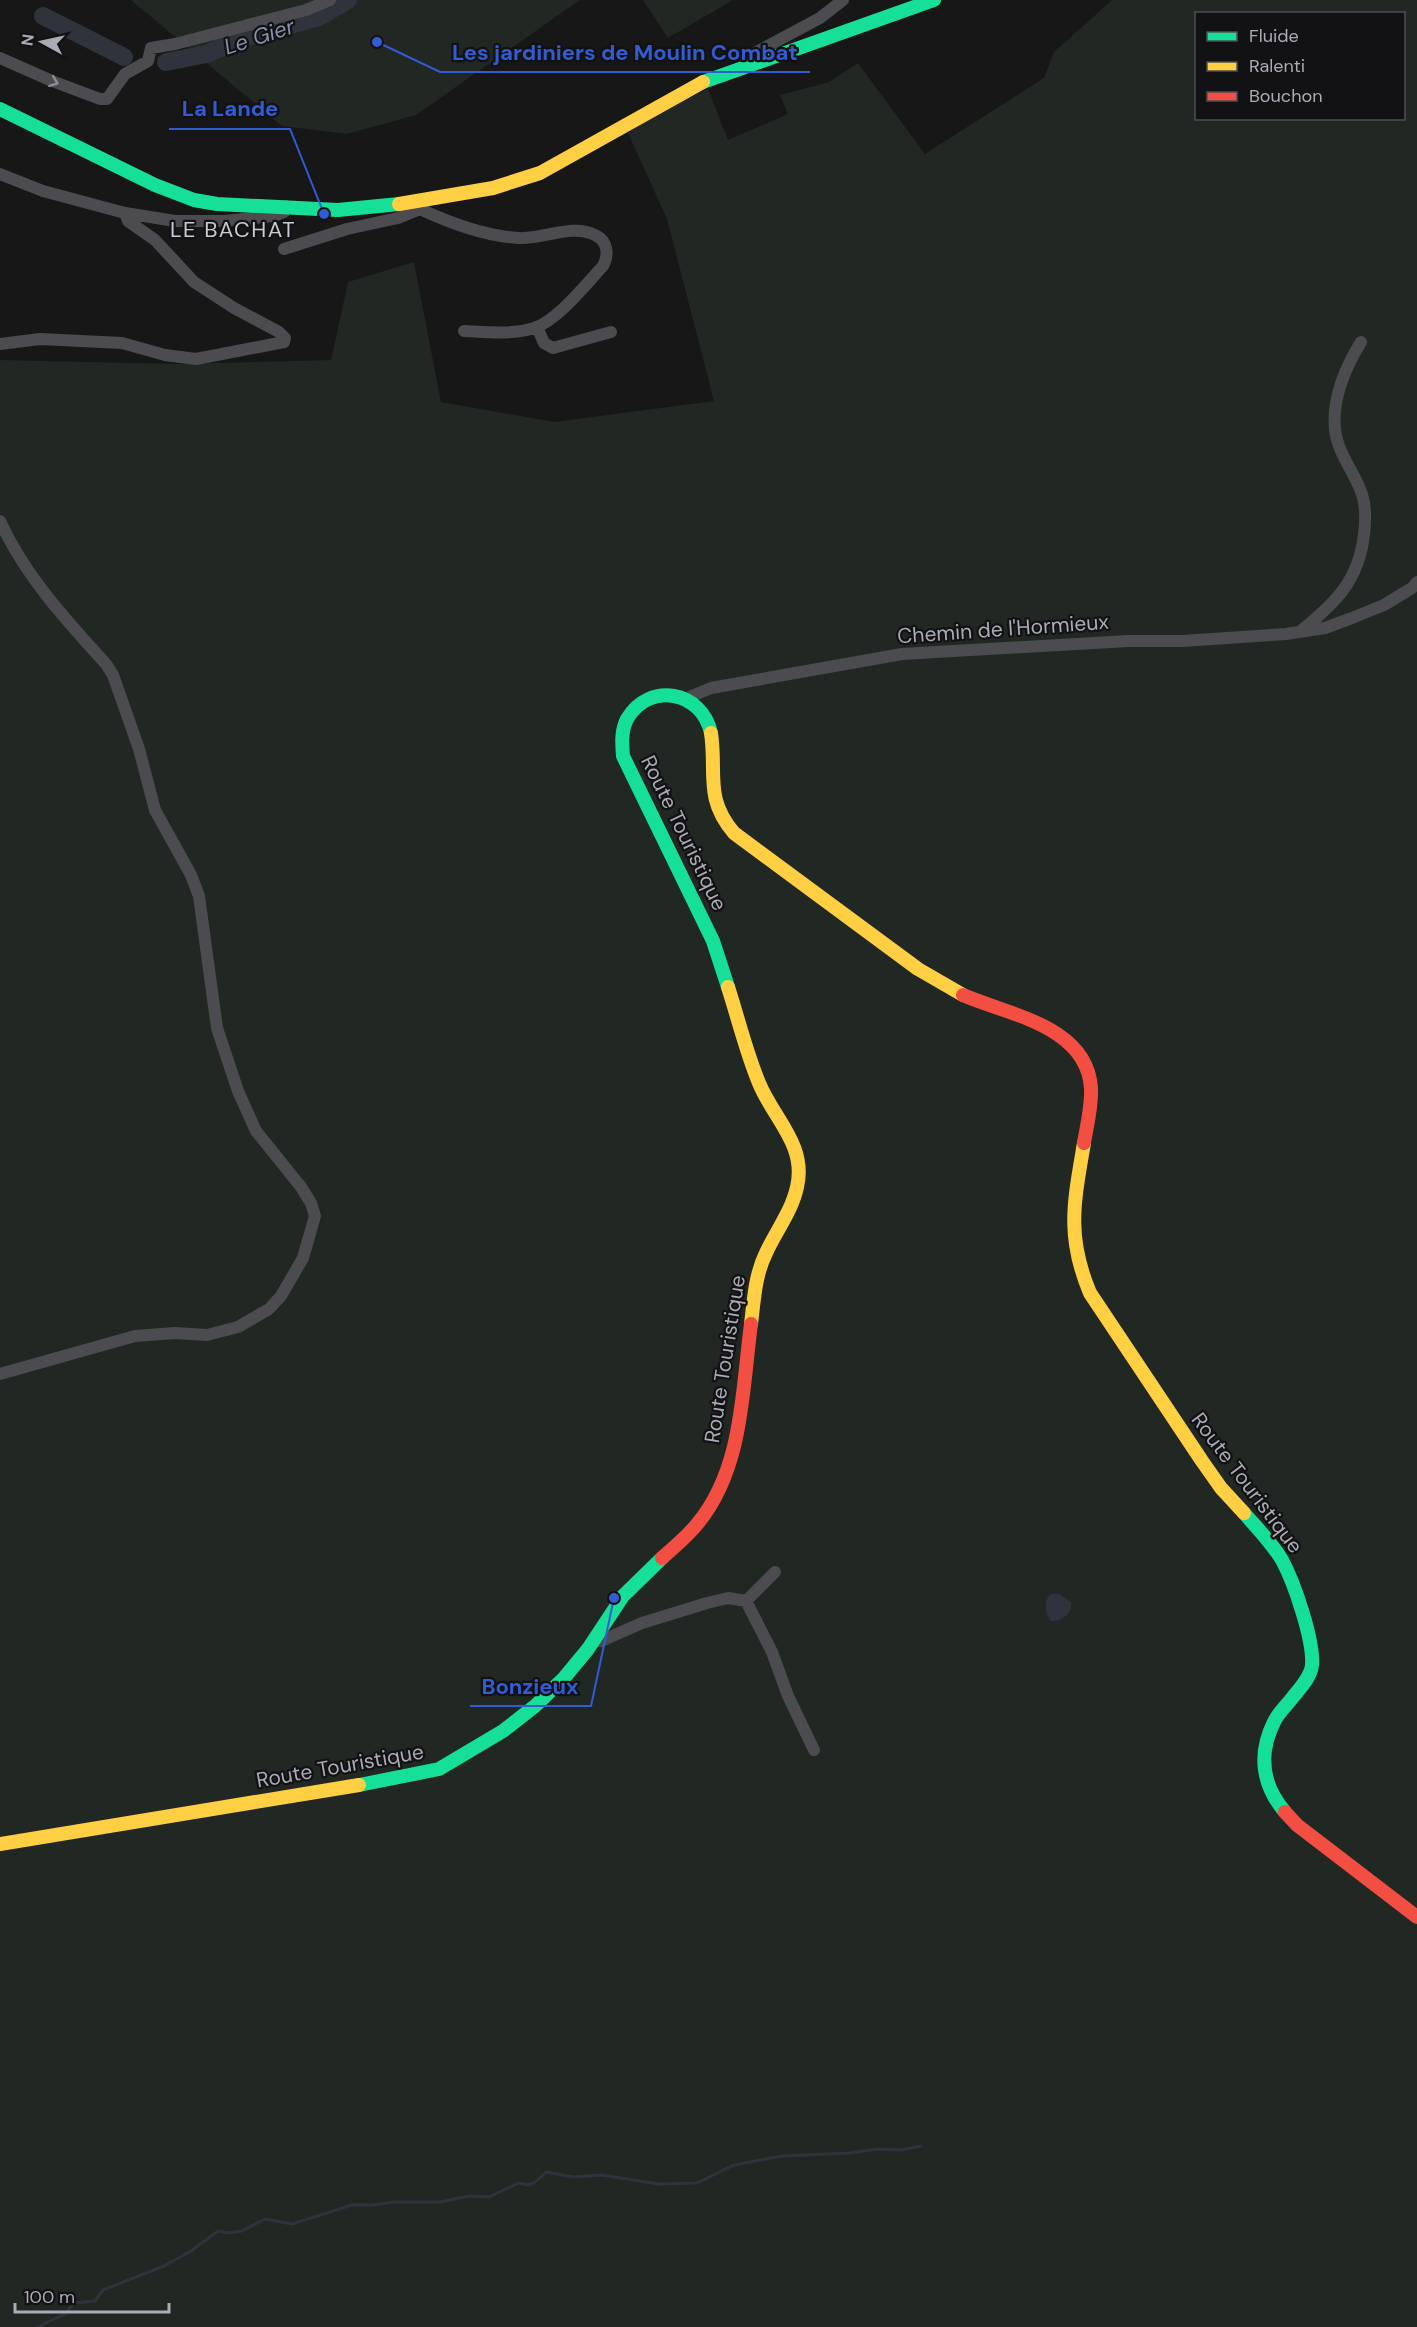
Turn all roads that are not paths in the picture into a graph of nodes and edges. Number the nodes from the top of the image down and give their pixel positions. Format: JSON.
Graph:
{"nodes":[{"id":1,"x":330,"y":0,"type":"edge"},
{"id":2,"x":843,"y":0,"type":"edge"},
{"id":3,"x":934,"y":0,"type":"edge"},
{"id":4,"x":0,"y":58,"type":"edge"},
{"id":5,"x":747,"y":65,"type":"junction"},
{"id":6,"x":0,"y":108,"type":"edge"},
{"id":7,"x":0,"y":174,"type":"edge"},
{"id":8,"x":420,"y":205,"type":"junction"},
{"id":9,"x":285,"y":206,"type":"junction"},
{"id":10,"x":125,"y":213,"type":"junction"},
{"id":11,"x":284,"y":249,"type":"dead end"},
{"id":12,"x":537,"y":327,"type":"junction"},
{"id":13,"x":464,"y":331,"type":"dead end"},
{"id":14,"x":611,"y":332,"type":"dead end"},
{"id":15,"x":1361,"y":342,"type":"dead end"},
{"id":16,"x":0,"y":344,"type":"edge"},
{"id":17,"x":0,"y":521,"type":"edge"},
{"id":18,"x":1417,"y":582,"type":"edge"},
{"id":19,"x":1300,"y":632,"type":"junction"},
{"id":20,"x":687,"y":698,"type":"junction"},
{"id":21,"x":0,"y":1374,"type":"edge"},
{"id":22,"x":775,"y":1572,"type":"dead end"},
{"id":23,"x":746,"y":1601,"type":"junction"},
{"id":24,"x":594,"y":1640,"type":"junction"},
{"id":25,"x":814,"y":1750,"type":"dead end"},
{"id":26,"x":0,"y":1844,"type":"edge"},
{"id":27,"x":1417,"y":1917,"type":"edge"}],
"edges":[{"from":4,"to":1,"type":"street","one_way":true},
{"from":2,"to":5,"type":"street"},
{"from":3,"to":5,"type":"street"},
{"from":5,"to":8,"type":"street"},
{"from":6,"to":9,"type":"street"},
{"from":7,"to":10,"type":"street"},
{"from":8,"to":9,"type":"street"},
{"from":8,"to":11,"type":"street"},
{"from":8,"to":12,"type":"street"},
{"from":9,"to":10,"type":"street"},
{"from":10,"to":16,"type":"street"},
{"from":12,"to":13,"type":"street"},
{"from":12,"to":14,"type":"street"},
{"from":15,"to":19,"type":"street"},
{"from":17,"to":21,"type":"street"},
{"from":18,"to":19,"type":"street","name":"Chemin de l'Hormieux"},
{"from":19,"to":20,"type":"street","name":"Chemin de l'Hormieux"},
{"from":20,"to":24,"type":"street","name":"Route Touristique"},
{"from":20,"to":27,"type":"street","name":"Route Touristique"},
{"from":22,"to":23,"type":"street"},
{"from":23,"to":24,"type":"street"},
{"from":23,"to":25,"type":"street"},
{"from":24,"to":26,"type":"street","name":"Route Touristique"}]}
